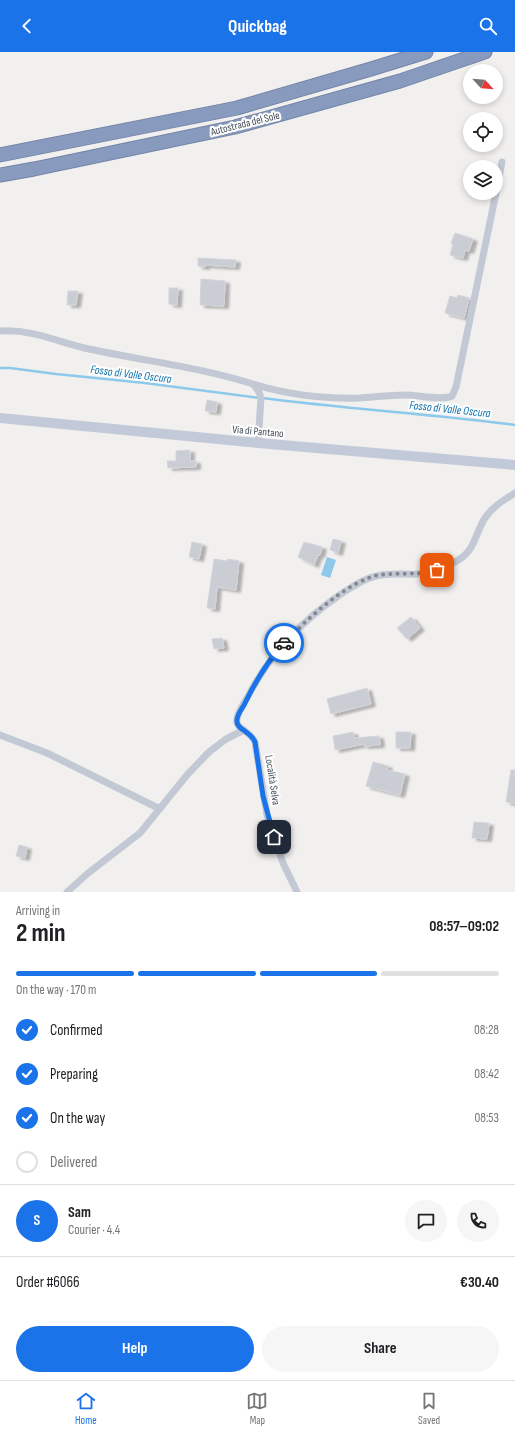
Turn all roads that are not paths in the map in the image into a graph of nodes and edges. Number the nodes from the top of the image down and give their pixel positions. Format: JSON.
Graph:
{"nodes":[{"id":1,"x":426,"y":52,"type":"edge"},
{"id":2,"x":485,"y":52,"type":"edge"},
{"id":3,"x":0,"y":155,"type":"edge"},
{"id":4,"x":0,"y":175,"type":"edge"},
{"id":5,"x":495,"y":200,"type":"edge"},
{"id":6,"x":0,"y":331,"type":"edge"},
{"id":7,"x":253,"y":384,"type":"junction"},
{"id":8,"x":0,"y":418,"type":"edge"},
{"id":9,"x":258,"y":443,"type":"junction"},
{"id":10,"x":515,"y":465,"type":"edge"},
{"id":11,"x":515,"y":493,"type":"edge"},
{"id":12,"x":244,"y":730,"type":"junction"},
{"id":13,"x":0,"y":735,"type":"edge"},
{"id":14,"x":160,"y":809,"type":"junction"},
{"id":15,"x":67,"y":892,"type":"edge"},
{"id":16,"x":297,"y":892,"type":"edge"}],
"edges":[{"from":1,"to":3,"type":"highway","name":"Autostrada del Sole"},
{"from":2,"to":4,"type":"highway","name":"Autostrada del Sole"},
{"from":5,"to":7,"type":"street"},
{"from":6,"to":7,"type":"street"},
{"from":7,"to":9,"type":"street"},
{"from":8,"to":9,"type":"street","name":"Via di Pantano"},
{"from":9,"to":10,"type":"street","name":"Via di Pantano"},
{"from":11,"to":12,"type":"street","name":"Località Selva"},
{"from":12,"to":14,"type":"street"},
{"from":12,"to":16,"type":"street","name":"Località Selva"},
{"from":13,"to":14,"type":"street"},
{"from":14,"to":15,"type":"street"}]}
